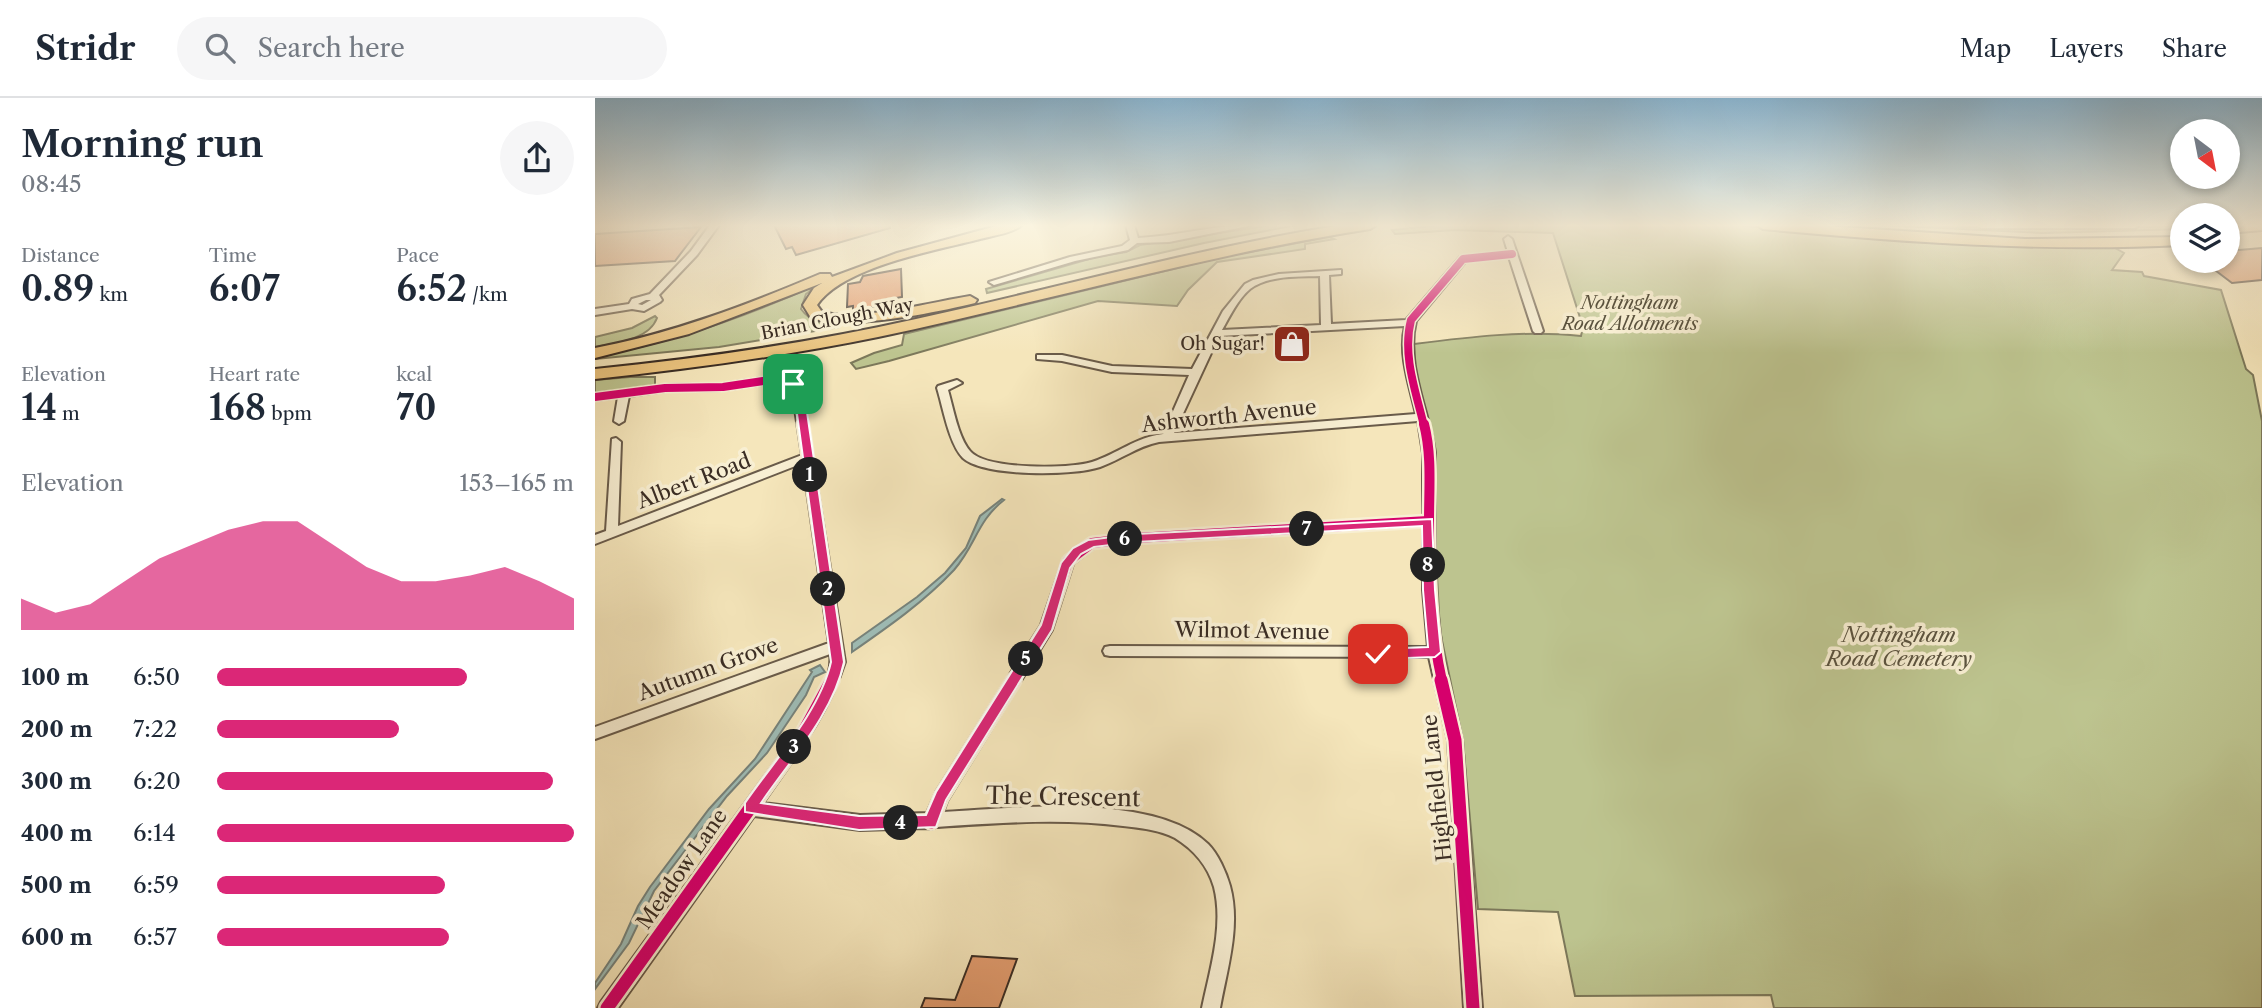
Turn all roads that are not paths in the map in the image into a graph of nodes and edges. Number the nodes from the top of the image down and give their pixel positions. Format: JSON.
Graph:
{"nodes":[{"id":1,"x":680,"y":267,"type":"edge"},
{"id":2,"x":848,"y":267,"type":"edge"},
{"id":3,"x":867,"y":267,"type":"edge"},
{"id":4,"x":1051,"y":267,"type":"edge"},
{"id":5,"x":1100,"y":267,"type":"edge"},
{"id":6,"x":1152,"y":267,"type":"edge"},
{"id":7,"x":1456,"y":267,"type":"edge"},
{"id":8,"x":1517,"y":267,"type":"edge"},
{"id":9,"x":1338,"y":272,"type":"dead end"},
{"id":10,"x":1324,"y":273,"type":"junction"},
{"id":11,"x":996,"y":289,"type":"junction"},
{"id":12,"x":595,"y":312,"type":"edge"},
{"id":13,"x":1409,"y":323,"type":"junction"},
{"id":14,"x":1326,"y":327,"type":"junction"},
{"id":15,"x":1538,"y":331,"type":"dead end"},
{"id":16,"x":1216,"y":333,"type":"junction"},
{"id":17,"x":595,"y":353,"type":"edge"},
{"id":18,"x":1041,"y":357,"type":"dead end"},
{"id":19,"x":595,"y":365,"type":"edge"},
{"id":20,"x":1196,"y":372,"type":"junction"},
{"id":21,"x":595,"y":374,"type":"edge"},
{"id":22,"x":957,"y":383,"type":"dead end"},
{"id":23,"x":624,"y":394,"type":"junction"},
{"id":24,"x":595,"y":397,"type":"edge"},
{"id":25,"x":1422,"y":417,"type":"junction"},
{"id":26,"x":619,"y":421,"type":"dead end"},
{"id":27,"x":1167,"y":438,"type":"junction"},
{"id":28,"x":616,"y":442,"type":"dead end"},
{"id":29,"x":807,"y":457,"type":"junction"},
{"id":30,"x":1428,"y":521,"type":"junction"},
{"id":31,"x":612,"y":534,"type":"junction"},
{"id":32,"x":595,"y":540,"type":"edge"},
{"id":33,"x":837,"y":646,"type":"junction"},
{"id":34,"x":1110,"y":651,"type":"dead end"},
{"id":35,"x":1435,"y":652,"type":"junction"},
{"id":36,"x":595,"y":733,"type":"edge"},
{"id":37,"x":750,"y":808,"type":"junction"},
{"id":38,"x":931,"y":822,"type":"junction"},
{"id":39,"x":607,"y":1008,"type":"edge"},
{"id":40,"x":1211,"y":1008,"type":"edge"},
{"id":41,"x":1473,"y":1008,"type":"edge"}],
"edges":[{"from":1,"to":12,"type":"street"},
{"from":2,"to":17,"type":"highway"},
{"from":3,"to":11,"type":"highway"},
{"from":4,"to":11,"type":"street"},
{"from":5,"to":11,"type":"highway","name":"Brian Clough Way"},
{"from":6,"to":21,"type":"highway","name":"Brian Clough Way"},
{"from":7,"to":13,"type":"street"},
{"from":8,"to":15,"type":"street"},
{"from":9,"to":10,"type":"street"},
{"from":10,"to":14,"type":"street"},
{"from":10,"to":16,"type":"street"},
{"from":11,"to":19,"type":"highway","name":"Brian Clough Way"},
{"from":13,"to":14,"type":"street"},
{"from":13,"to":25,"type":"street","name":"Highfield Lane"},
{"from":14,"to":16,"type":"street"},
{"from":16,"to":20,"type":"street"},
{"from":18,"to":20,"type":"street"},
{"from":20,"to":27,"type":"street"},
{"from":22,"to":27,"type":"street","name":"Ashworth Avenue"},
{"from":23,"to":24,"type":"street","name":"Meadow Lane"},
{"from":23,"to":26,"type":"street"},
{"from":23,"to":29,"type":"street","name":"Meadow Lane"},
{"from":25,"to":27,"type":"street","name":"Ashworth Avenue"},
{"from":25,"to":30,"type":"street","name":"Highfield Lane"},
{"from":28,"to":31,"type":"street"},
{"from":29,"to":31,"type":"street","name":"Albert Road"},
{"from":29,"to":33,"type":"street","name":"Meadow Lane"},
{"from":30,"to":35,"type":"street","name":"Highfield Lane"},
{"from":30,"to":38,"type":"street"},
{"from":31,"to":32,"type":"street","name":"Albert Road"},
{"from":33,"to":36,"type":"street","name":"Autumn Grove"},
{"from":33,"to":37,"type":"street","name":"Meadow Lane"},
{"from":34,"to":35,"type":"street","name":"Wilmot Avenue"},
{"from":35,"to":41,"type":"street","name":"Highfield Lane"},
{"from":37,"to":38,"type":"street","name":"The Crescent"},
{"from":37,"to":39,"type":"street","name":"Meadow Lane"},
{"from":38,"to":40,"type":"street","name":"The Crescent"}]}
